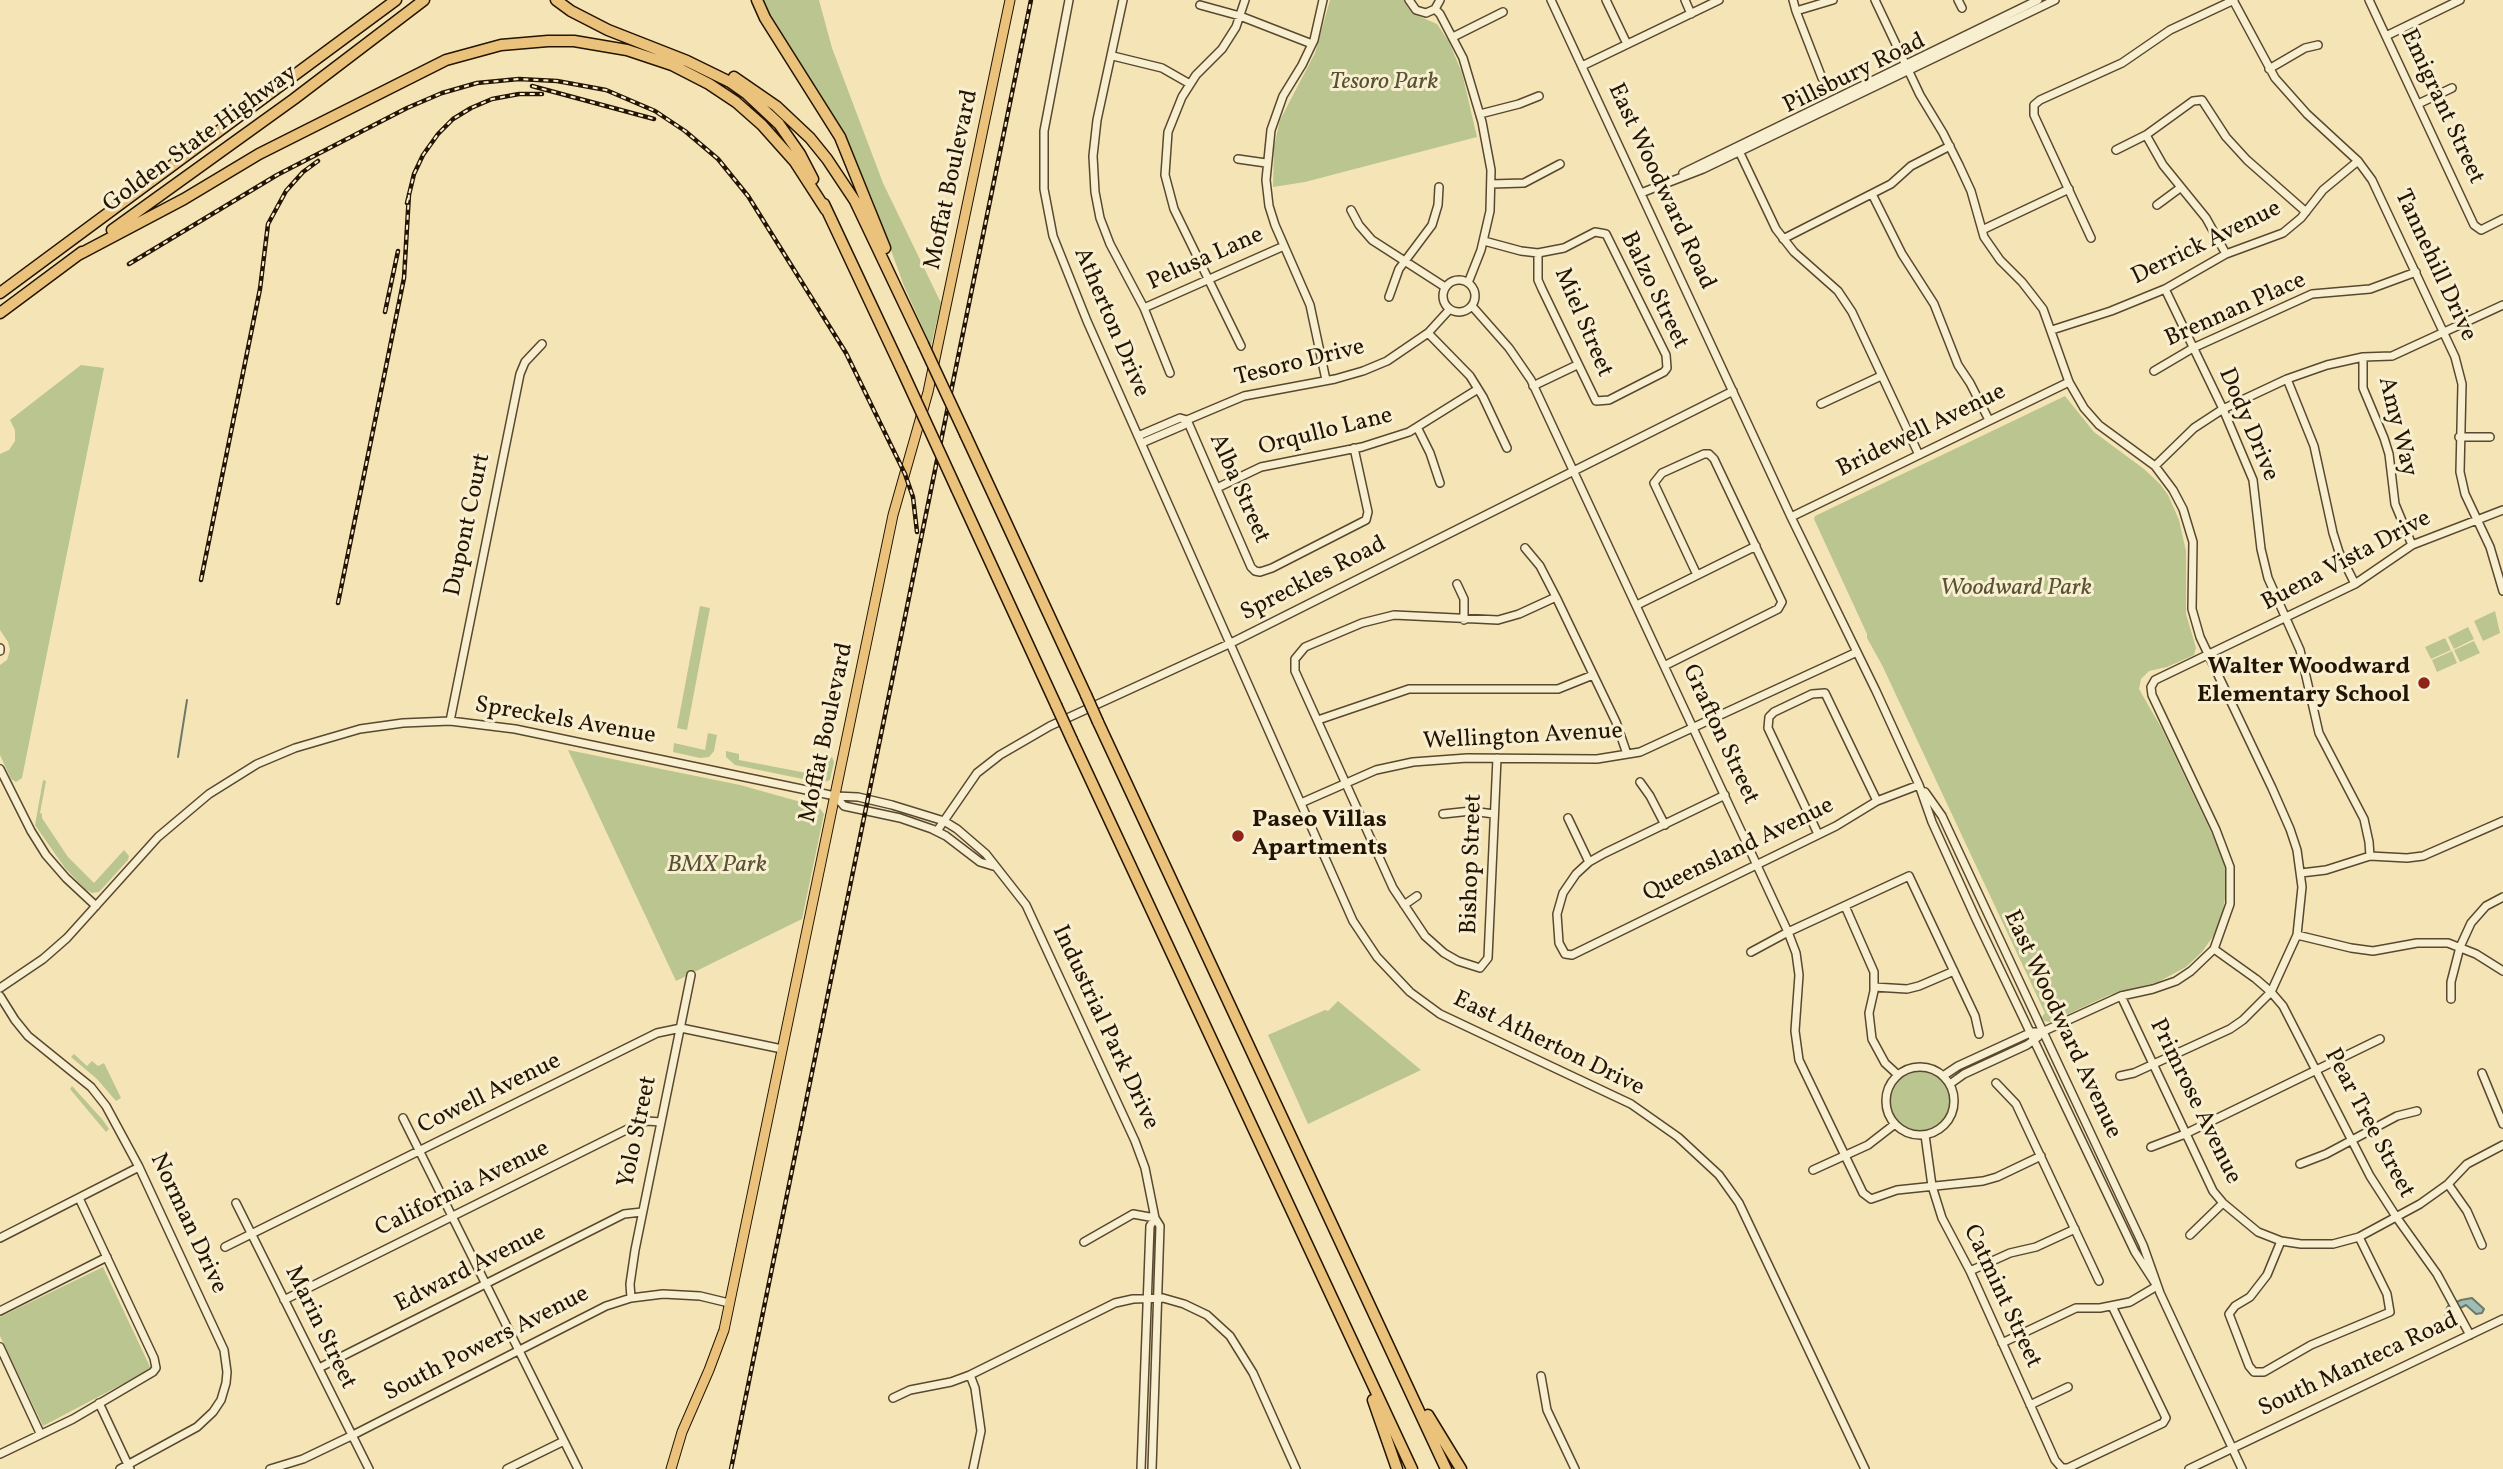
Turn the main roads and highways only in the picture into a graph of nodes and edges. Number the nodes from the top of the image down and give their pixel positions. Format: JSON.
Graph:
{"nodes":[{"id":1,"x":396,"y":0,"type":"edge"},
{"id":2,"x":424,"y":0,"type":"edge"},
{"id":3,"x":556,"y":0,"type":"edge"},
{"id":4,"x":565,"y":0,"type":"edge"},
{"id":5,"x":757,"y":0,"type":"edge"},
{"id":6,"x":1010,"y":0,"type":"edge"},
{"id":7,"x":826,"y":210,"type":"junction"},
{"id":8,"x":78,"y":255,"type":"junction"},
{"id":9,"x":0,"y":293,"type":"edge"},
{"id":10,"x":900,"y":294,"type":"junction"},
{"id":11,"x":0,"y":313,"type":"edge"},
{"id":12,"x":1363,"y":1364,"type":"junction"},
{"id":13,"x":1409,"y":1390,"type":"junction"},
{"id":14,"x":671,"y":1469,"type":"edge"},
{"id":15,"x":1397,"y":1469,"type":"edge"},
{"id":16,"x":1412,"y":1469,"type":"edge"},
{"id":17,"x":1446,"y":1469,"type":"edge"},
{"id":18,"x":1461,"y":1469,"type":"edge"}],
"edges":[{"from":1,"to":9,"type":"highway","name":"Golden State Highway"},
{"from":2,"to":8,"type":"highway","name":"Golden State Highway"},
{"from":3,"to":7,"type":"highway"},
{"from":4,"to":10,"type":"highway"},
{"from":5,"to":10,"type":"highway"},
{"from":6,"to":14,"type":"main road","name":"Moffat Boulevard"},
{"from":7,"to":8,"type":"highway"},
{"from":7,"to":12,"type":"highway","bridge":true},
{"from":8,"to":11,"type":"highway","name":"Golden State Highway"},
{"from":10,"to":13,"type":"highway","bridge":true},
{"from":12,"to":15,"type":"highway"},
{"from":12,"to":16,"type":"highway"},
{"from":13,"to":17,"type":"highway"},
{"from":13,"to":18,"type":"highway"}]}
